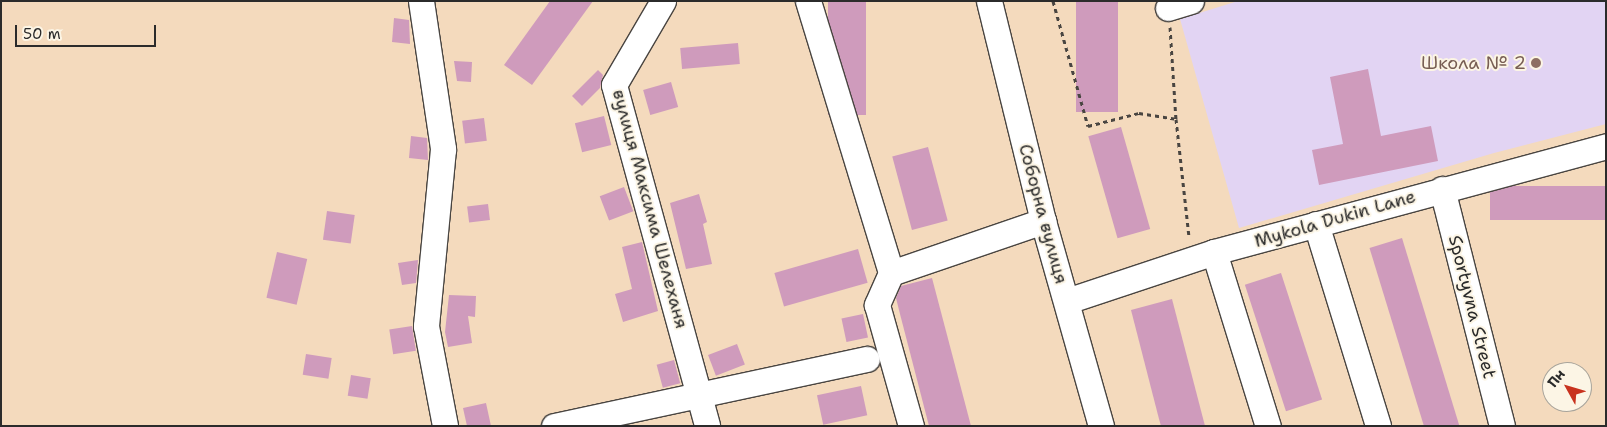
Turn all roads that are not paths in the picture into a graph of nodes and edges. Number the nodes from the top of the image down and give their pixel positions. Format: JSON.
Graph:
{"nodes":[{"id":1,"x":421,"y":1,"type":"edge"},
{"id":2,"x":663,"y":1,"type":"edge"},
{"id":3,"x":808,"y":1,"type":"edge"},
{"id":4,"x":989,"y":1,"type":"edge"},
{"id":5,"x":1606,"y":146,"type":"edge"},
{"id":6,"x":1442,"y":189,"type":"junction"},
{"id":7,"x":1043,"y":221,"type":"junction"},
{"id":8,"x":1316,"y":224,"type":"junction"},
{"id":9,"x":1203,"y":256,"type":"junction"},
{"id":10,"x":891,"y":273,"type":"junction"},
{"id":11,"x":1067,"y":300,"type":"junction"},
{"id":12,"x":868,"y":358,"type":"dead end"},
{"id":13,"x":699,"y":393,"type":"junction"},
{"id":14,"x":445,"y":426,"type":"edge"},
{"id":15,"x":554,"y":426,"type":"edge"},
{"id":16,"x":707,"y":426,"type":"edge"},
{"id":17,"x":911,"y":426,"type":"edge"},
{"id":18,"x":1101,"y":426,"type":"edge"},
{"id":19,"x":1268,"y":426,"type":"edge"},
{"id":20,"x":1378,"y":426,"type":"edge"},
{"id":21,"x":1502,"y":426,"type":"edge"}],
"edges":[{"from":1,"to":14,"type":"street"},
{"from":2,"to":13,"type":"street","name":"вулиця Максима Шелеханя"},
{"from":3,"to":10,"type":"street"},
{"from":4,"to":7,"type":"street","name":"Соборна вулиця"},
{"from":5,"to":6,"type":"street","name":"Mykola Dukin Lane"},
{"from":6,"to":8,"type":"street","name":"Mykola Dukin Lane"},
{"from":6,"to":21,"type":"street","name":"Sportyvna Street"},
{"from":7,"to":10,"type":"street"},
{"from":7,"to":11,"type":"street","name":"Соборна вулиця"},
{"from":8,"to":9,"type":"street","name":"Mykola Dukin Lane"},
{"from":8,"to":20,"type":"street"},
{"from":9,"to":11,"type":"street","name":"Mykola Dukin Lane"},
{"from":9,"to":19,"type":"street"},
{"from":10,"to":17,"type":"street"},
{"from":11,"to":18,"type":"street","name":"Соборна вулиця"},
{"from":12,"to":13,"type":"street"},
{"from":13,"to":15,"type":"street"},
{"from":13,"to":16,"type":"street","name":"вулиця Максима Шелеханя"}]}
